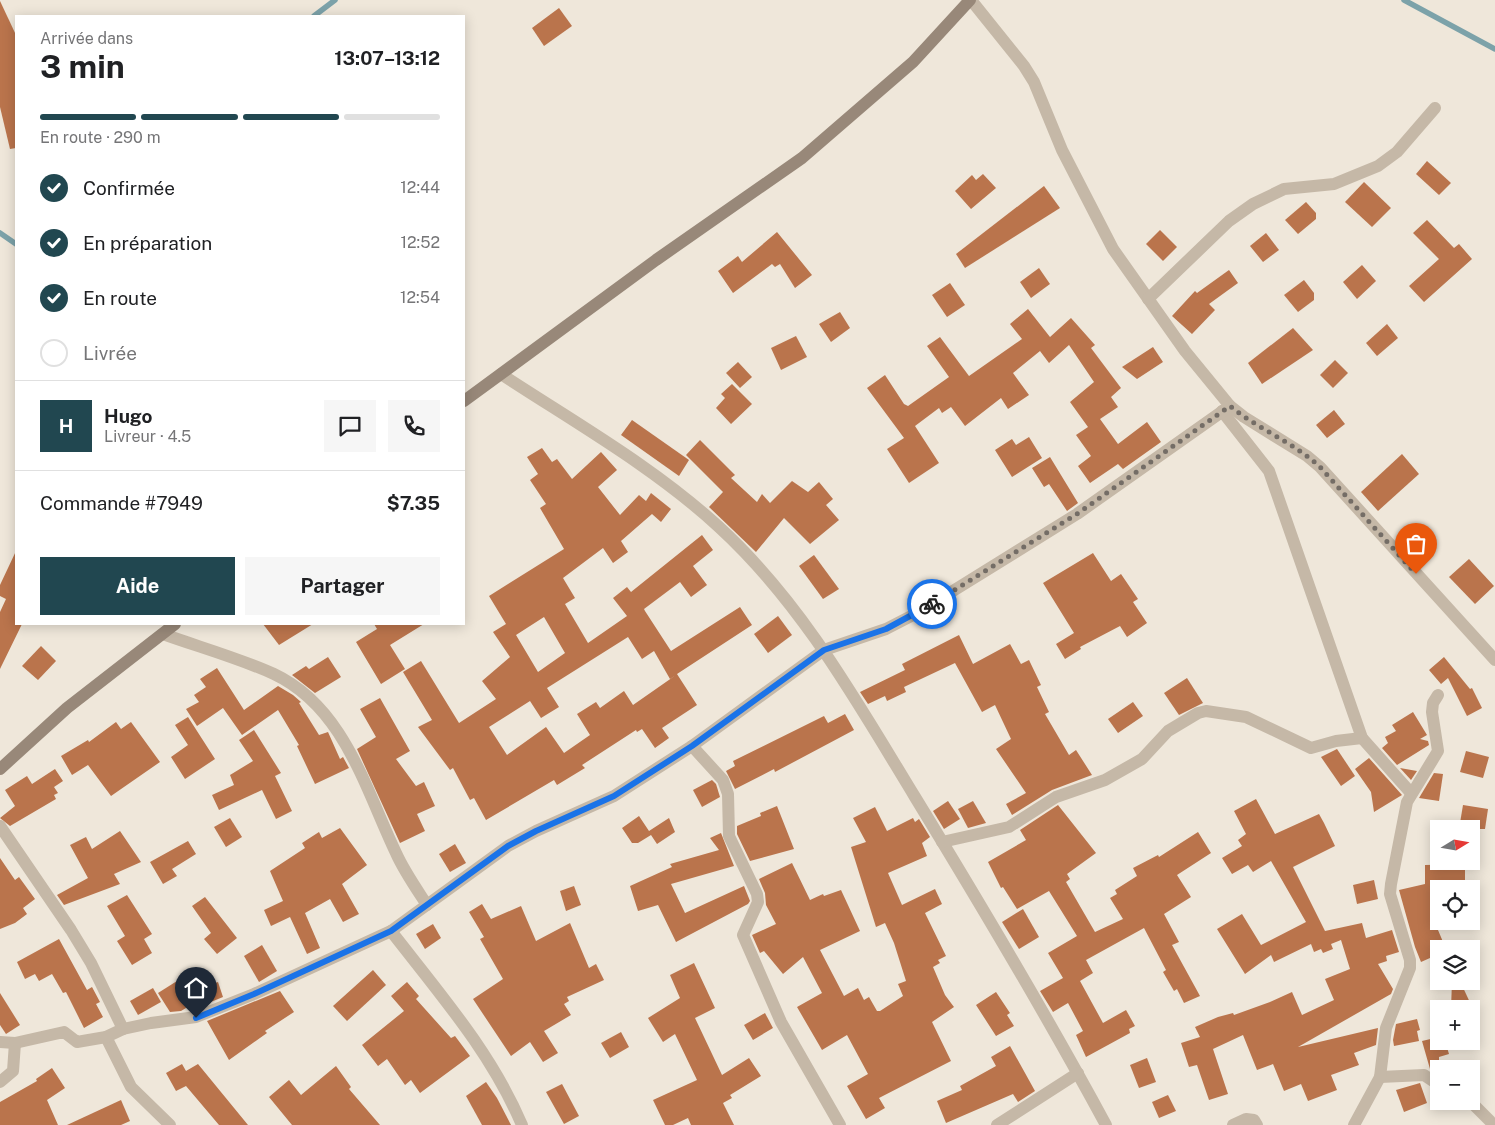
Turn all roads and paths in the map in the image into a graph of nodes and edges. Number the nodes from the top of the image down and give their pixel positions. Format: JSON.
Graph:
{"nodes":[{"id":1,"x":971,"y":0,"type":"edge"},
{"id":2,"x":1435,"y":108,"type":"dead end"},
{"id":3,"x":1148,"y":299,"type":"junction"},
{"id":4,"x":501,"y":374,"type":"junction"},
{"id":5,"x":465,"y":400,"type":"edge"},
{"id":6,"x":1226,"y":409,"type":"junction"},
{"id":7,"x":174,"y":625,"type":"edge"},
{"id":8,"x":163,"y":634,"type":"junction"},
{"id":9,"x":824,"y":650,"type":"junction"},
{"id":10,"x":1495,"y":660,"type":"edge"},
{"id":11,"x":1438,"y":695,"type":"dead end"},
{"id":12,"x":1362,"y":738,"type":"junction"},
{"id":13,"x":692,"y":746,"type":"junction"},
{"id":14,"x":0,"y":769,"type":"edge"},
{"id":15,"x":1411,"y":793,"type":"junction"},
{"id":16,"x":0,"y":826,"type":"edge"},
{"id":17,"x":942,"y":842,"type":"junction"},
{"id":18,"x":426,"y":905,"type":"junction"},
{"id":19,"x":391,"y":931,"type":"junction"},
{"id":20,"x":123,"y":1029,"type":"junction"},
{"id":21,"x":106,"y":1037,"type":"junction"},
{"id":22,"x":0,"y":1042,"type":"edge"},
{"id":23,"x":15,"y":1043,"type":"junction"},
{"id":24,"x":1078,"y":1073,"type":"junction"},
{"id":25,"x":1380,"y":1077,"type":"junction"},
{"id":26,"x":1430,"y":1079,"type":"edge"},
{"id":27,"x":0,"y":1082,"type":"edge"},
{"id":28,"x":1479,"y":1110,"type":"edge"},
{"id":29,"x":170,"y":1125,"type":"edge"},
{"id":30,"x":522,"y":1125,"type":"edge"},
{"id":31,"x":840,"y":1125,"type":"edge"},
{"id":32,"x":997,"y":1125,"type":"edge"},
{"id":33,"x":1106,"y":1125,"type":"edge"},
{"id":34,"x":1233,"y":1125,"type":"edge"},
{"id":35,"x":1257,"y":1125,"type":"edge"},
{"id":36,"x":1354,"y":1125,"type":"edge"},
{"id":37,"x":1494,"y":1125,"type":"edge"}],
"edges":[{"from":1,"to":3,"type":"street"},
{"from":1,"to":4,"type":"main road"},
{"from":2,"to":3,"type":"street"},
{"from":3,"to":6,"type":"street"},
{"from":4,"to":5,"type":"main road"},
{"from":4,"to":9,"type":"street"},
{"from":6,"to":9,"type":"street"},
{"from":6,"to":10,"type":"street"},
{"from":6,"to":12,"type":"street"},
{"from":7,"to":8,"type":"main road"},
{"from":8,"to":14,"type":"main road"},
{"from":8,"to":18,"type":"street"},
{"from":9,"to":13,"type":"street"},
{"from":9,"to":17,"type":"street"},
{"from":11,"to":15,"type":"street"},
{"from":12,"to":15,"type":"street"},
{"from":12,"to":17,"type":"street"},
{"from":13,"to":18,"type":"street"},
{"from":13,"to":31,"type":"street"},
{"from":15,"to":25,"type":"street"},
{"from":16,"to":20,"type":"street"},
{"from":17,"to":24,"type":"street"},
{"from":18,"to":19,"type":"street"},
{"from":19,"to":20,"type":"street"},
{"from":19,"to":30,"type":"street"},
{"from":20,"to":21,"type":"street"},
{"from":21,"to":23,"type":"street"},
{"from":21,"to":29,"type":"street"},
{"from":22,"to":23,"type":"street"},
{"from":23,"to":27,"type":"street"},
{"from":24,"to":32,"type":"street"},
{"from":24,"to":33,"type":"street"},
{"from":25,"to":26,"type":"street"},
{"from":25,"to":36,"type":"street"},
{"from":28,"to":37,"type":"street"},
{"from":34,"to":35,"type":"street"}]}
